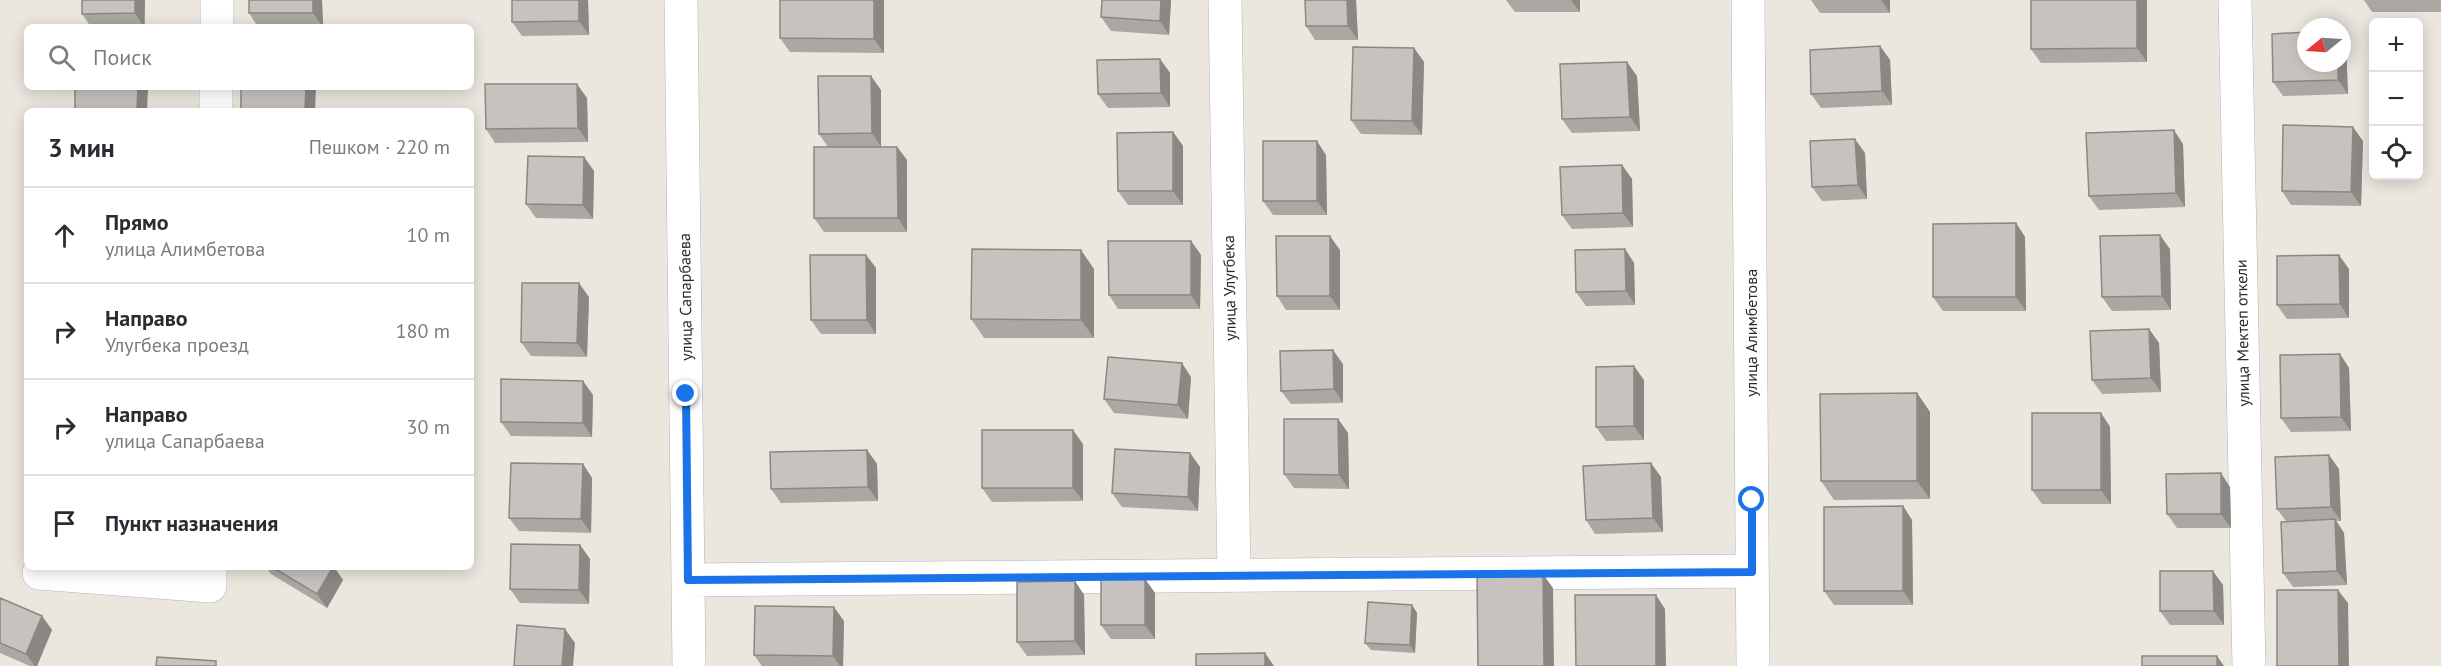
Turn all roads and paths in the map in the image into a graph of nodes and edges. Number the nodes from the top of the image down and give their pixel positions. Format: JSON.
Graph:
{"nodes":[{"id":1,"x":217,"y":0,"type":"edge"},
{"id":2,"x":681,"y":0,"type":"edge"},
{"id":3,"x":1225,"y":0,"type":"edge"},
{"id":4,"x":1748,"y":0,"type":"edge"},
{"id":5,"x":2235,"y":0,"type":"edge"},
{"id":6,"x":217,"y":24,"type":"edge"},
{"id":7,"x":216,"y":90,"type":"edge"},
{"id":8,"x":216,"y":108,"type":"edge"},
{"id":9,"x":210,"y":570,"type":"edge"},
{"id":10,"x":1752,"y":572,"type":"junction"},
{"id":11,"x":39,"y":573,"type":"dead end"},
{"id":12,"x":1234,"y":576,"type":"junction"},
{"id":13,"x":688,"y":580,"type":"junction"},
{"id":14,"x":689,"y":666,"type":"edge"},
{"id":15,"x":1753,"y":666,"type":"edge"},
{"id":16,"x":2249,"y":666,"type":"edge"}],
"edges":[{"from":1,"to":6,"type":"street"},
{"from":2,"to":13,"type":"street","name":"улица Сапарбаева"},
{"from":3,"to":12,"type":"street","name":"улица Улугбека"},
{"from":4,"to":10,"type":"street","name":"улица Алимбетова"},
{"from":5,"to":16,"type":"street","name":"улица Мектеп откели"},
{"from":7,"to":8,"type":"street"},
{"from":9,"to":11,"type":"street"},
{"from":10,"to":12,"type":"street"},
{"from":10,"to":15,"type":"street","name":"улица Алимбетова"},
{"from":12,"to":13,"type":"street"},
{"from":13,"to":14,"type":"street","name":"улица Сапарбаева"}]}
